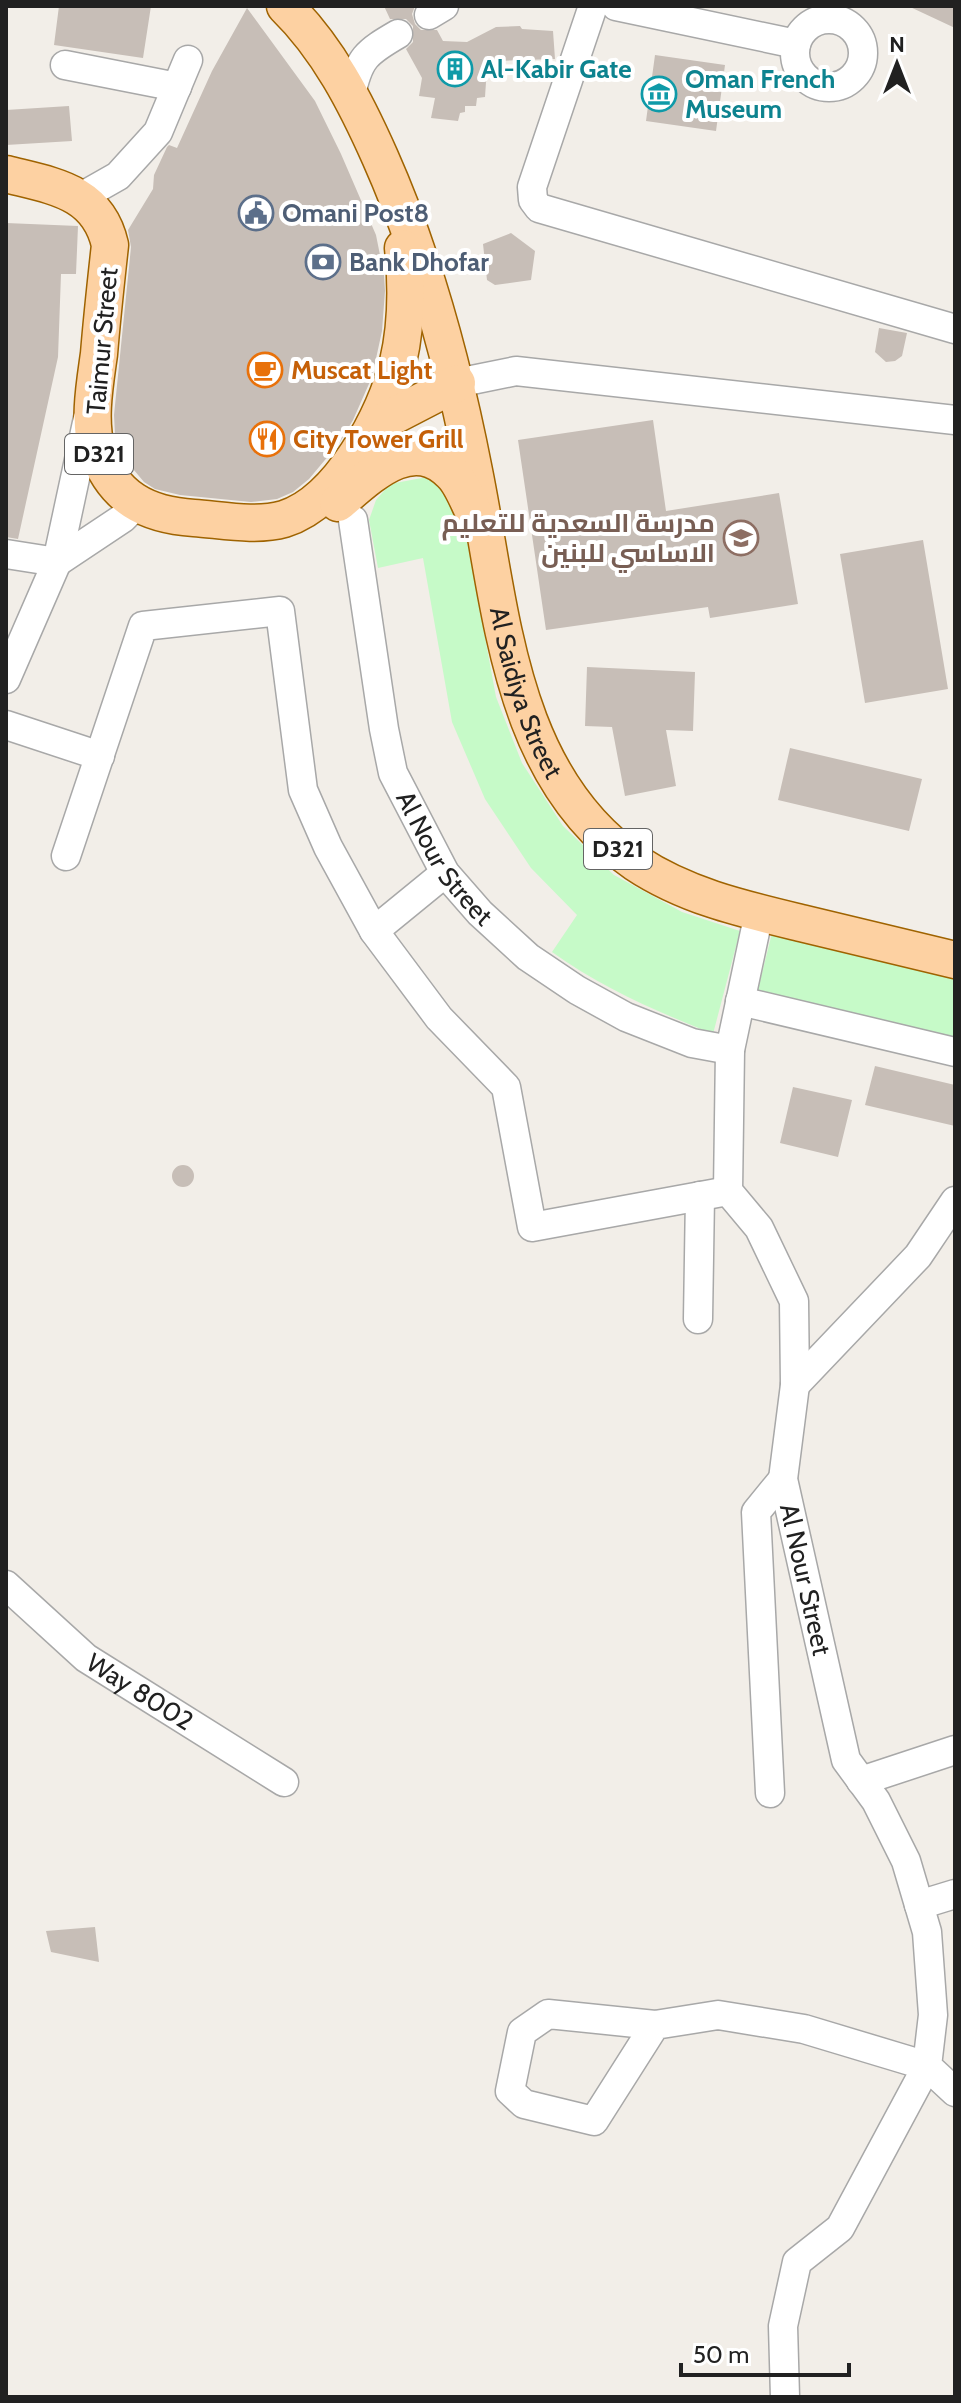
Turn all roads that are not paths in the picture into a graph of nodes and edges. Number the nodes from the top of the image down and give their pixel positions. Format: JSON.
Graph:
{"nodes":[{"id":1,"x":285,"y":6,"type":"edge"},
{"id":2,"x":593,"y":6,"type":"edge"},
{"id":3,"x":616,"y":6,"type":"edge"},
{"id":4,"x":835,"y":13,"type":"edge"},
{"id":5,"x":398,"y":34,"type":"dead end"},
{"id":6,"x":796,"y":44,"type":"junction"},
{"id":7,"x":318,"y":45,"type":"junction"},
{"id":8,"x":369,"y":51,"type":"junction"},
{"id":9,"x":188,"y":60,"type":"dead end"},
{"id":10,"x":65,"y":65,"type":"dead end"},
{"id":11,"x":177,"y":87,"type":"junction"},
{"id":12,"x":351,"y":96,"type":"junction"},
{"id":13,"x":6,"y":174,"type":"edge"},
{"id":14,"x":397,"y":195,"type":"junction"},
{"id":15,"x":81,"y":197,"type":"junction"},
{"id":16,"x":955,"y":329,"type":"edge"},
{"id":17,"x":457,"y":383,"type":"junction"},
{"id":18,"x":95,"y":384,"type":"junction"},
{"id":19,"x":955,"y":420,"type":"edge"},
{"id":20,"x":374,"y":426,"type":"junction"},
{"id":21,"x":137,"y":504,"type":"junction"},
{"id":22,"x":284,"y":519,"type":"junction"},
{"id":23,"x":353,"y":520,"type":"dead end"},
{"id":24,"x":482,"y":527,"type":"junction"},
{"id":25,"x":6,"y":554,"type":"edge"},
{"id":26,"x":57,"y":562,"type":"junction"},
{"id":27,"x":6,"y":679,"type":"edge"},
{"id":28,"x":6,"y":725,"type":"edge"},
{"id":29,"x":100,"y":756,"type":"junction"},
{"id":30,"x":66,"y":856,"type":"dead end"},
{"id":31,"x":445,"y":873,"type":"junction"},
{"id":32,"x":759,"y":913,"type":"junction"},
{"id":33,"x":374,"y":931,"type":"junction"},
{"id":34,"x":955,"y":960,"type":"edge"},
{"id":35,"x":740,"y":1001,"type":"junction"},
{"id":36,"x":730,"y":1050,"type":"junction"},
{"id":37,"x":955,"y":1052,"type":"edge"},
{"id":38,"x":728,"y":1191,"type":"junction"},
{"id":39,"x":700,"y":1196,"type":"junction"},
{"id":40,"x":955,"y":1201,"type":"edge"},
{"id":41,"x":698,"y":1319,"type":"dead end"},
{"id":42,"x":795,"y":1385,"type":"junction"},
{"id":43,"x":783,"y":1479,"type":"junction"},
{"id":44,"x":6,"y":1585,"type":"edge"},
{"id":45,"x":955,"y":1750,"type":"edge"},
{"id":46,"x":861,"y":1781,"type":"junction"},
{"id":47,"x":284,"y":1782,"type":"dead end"},
{"id":48,"x":770,"y":1793,"type":"dead end"},
{"id":49,"x":955,"y":1894,"type":"edge"},
{"id":50,"x":919,"y":1905,"type":"junction"},
{"id":51,"x":655,"y":2025,"type":"junction"},
{"id":52,"x":927,"y":2066,"type":"junction"},
{"id":53,"x":955,"y":2092,"type":"edge"},
{"id":54,"x":785,"y":2397,"type":"edge"}],
"edges":[{"from":1,"to":7,"type":"main road","name":"Al Saidiya Street","number":"D321"},
{"from":2,"to":16,"type":"street"},
{"from":3,"to":6,"type":"street"},
{"from":4,"to":6,"type":"street"},
{"from":4,"to":6,"type":"street"},
{"from":5,"to":8,"type":"street"},
{"from":7,"to":8,"type":"street"},
{"from":7,"to":12,"type":"main road","name":"Al Saidiya Street","number":"D321"},
{"from":8,"to":12,"type":"street"},
{"from":9,"to":11,"type":"street"},
{"from":10,"to":11,"type":"street"},
{"from":11,"to":15,"type":"street"},
{"from":12,"to":14,"type":"main road","name":"Al Saidiya Street","number":"D321"},
{"from":13,"to":15,"type":"main road"},
{"from":14,"to":17,"type":"main road","name":"Al Saidiya Street","number":"D321"},
{"from":14,"to":20,"type":"main road","name":"Taimur Street","number":"D321"},
{"from":15,"to":18,"type":"main road","name":"Taimur Street","number":"D321"},
{"from":17,"to":19,"type":"street"},
{"from":17,"to":20,"type":"main road"},
{"from":17,"to":24,"type":"main road","name":"Al Saidiya Street","number":"D321"},
{"from":18,"to":21,"type":"main road","name":"Taimur Street","number":"D321"},
{"from":18,"to":26,"type":"street"},
{"from":20,"to":22,"type":"main road","name":"Taimur Street","number":"D321"},
{"from":21,"to":22,"type":"main road","name":"Taimur Street","number":"D321"},
{"from":21,"to":26,"type":"street"},
{"from":22,"to":24,"type":"main road","name":"Taimur Street","number":"D321"},
{"from":23,"to":31,"type":"street","name":"Al Nour Street"},
{"from":24,"to":32,"type":"main road","name":"Al Saidiya Street","number":"D321"},
{"from":25,"to":26,"type":"street"},
{"from":26,"to":27,"type":"street"},
{"from":28,"to":29,"type":"street"},
{"from":29,"to":30,"type":"street"},
{"from":29,"to":33,"type":"street"},
{"from":31,"to":33,"type":"street"},
{"from":31,"to":36,"type":"street","name":"Al Nour Street"},
{"from":32,"to":34,"type":"main road","name":"Al Saidiya Street","number":"D321"},
{"from":32,"to":35,"type":"street"},
{"from":33,"to":39,"type":"street"},
{"from":35,"to":36,"type":"street"},
{"from":35,"to":37,"type":"street"},
{"from":36,"to":38,"type":"street"},
{"from":38,"to":39,"type":"street"},
{"from":38,"to":42,"type":"street","name":"Al Nour Street"},
{"from":39,"to":41,"type":"street"},
{"from":40,"to":42,"type":"street"},
{"from":42,"to":43,"type":"street","name":"Al Nour Street"},
{"from":43,"to":46,"type":"street","name":"Al Nour Street"},
{"from":43,"to":48,"type":"street"},
{"from":44,"to":47,"type":"street","name":"Way 8002"},
{"from":45,"to":46,"type":"street"},
{"from":46,"to":50,"type":"street","name":"Al Nour Street"},
{"from":49,"to":50,"type":"street"},
{"from":50,"to":52,"type":"street","name":"Al Nour Street"},
{"from":51,"to":51,"type":"street"},
{"from":51,"to":52,"type":"street"},
{"from":52,"to":53,"type":"street"},
{"from":52,"to":54,"type":"street"}]}
